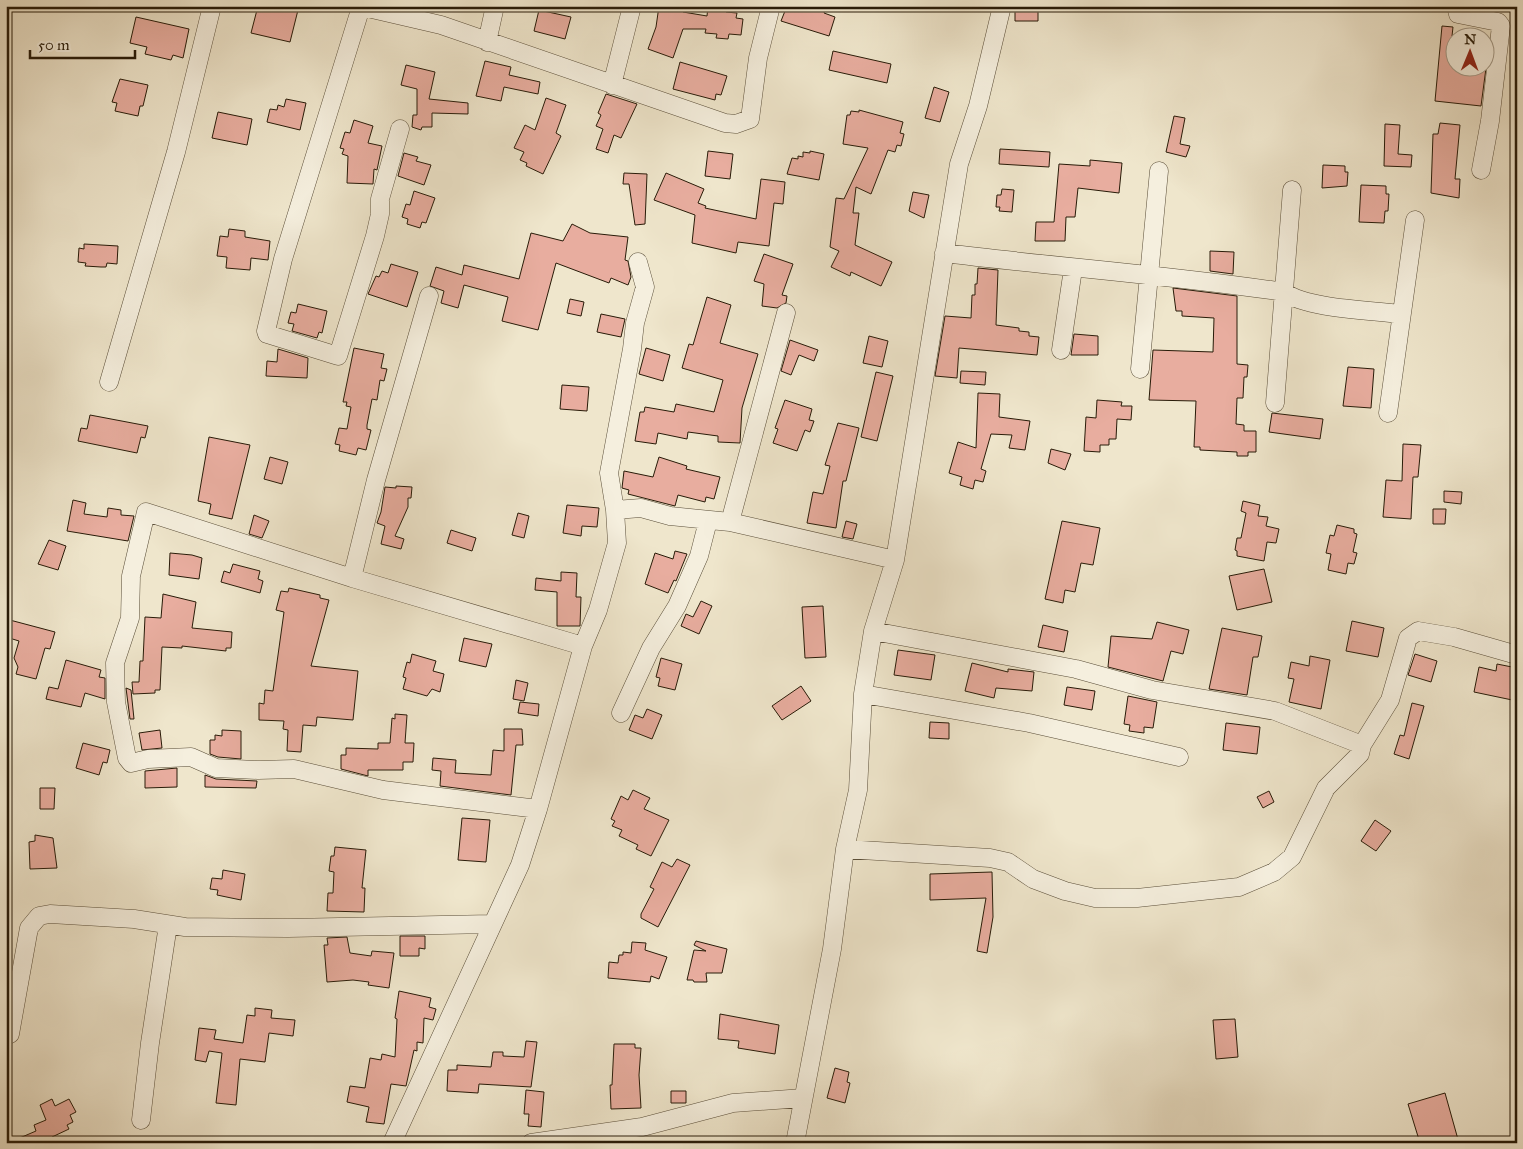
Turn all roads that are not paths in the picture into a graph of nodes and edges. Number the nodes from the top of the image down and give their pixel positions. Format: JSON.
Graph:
{"nodes":[{"id":1,"x":212,"y":6,"type":"edge"},
{"id":2,"x":495,"y":6,"type":"edge"},
{"id":3,"x":632,"y":6,"type":"edge"},
{"id":4,"x":771,"y":6,"type":"edge"},
{"id":5,"x":1456,"y":6,"type":"edge"},
{"id":6,"x":360,"y":7,"type":"edge"},
{"id":7,"x":999,"y":8,"type":"edge"},
{"id":8,"x":487,"y":42,"type":"junction"},
{"id":9,"x":612,"y":85,"type":"junction"},
{"id":10,"x":400,"y":130,"type":"dead end"},
{"id":11,"x":1481,"y":170,"type":"dead end"},
{"id":12,"x":1159,"y":171,"type":"dead end"},
{"id":13,"x":1292,"y":190,"type":"dead end"},
{"id":14,"x":1415,"y":220,"type":"dead end"},
{"id":15,"x":944,"y":253,"type":"junction"},
{"id":16,"x":638,"y":262,"type":"dead end"},
{"id":17,"x":1073,"y":269,"type":"junction"},
{"id":18,"x":1149,"y":276,"type":"junction"},
{"id":19,"x":1284,"y":292,"type":"junction"},
{"id":20,"x":429,"y":296,"type":"dead end"},
{"id":21,"x":786,"y":313,"type":"dead end"},
{"id":22,"x":1400,"y":314,"type":"junction"},
{"id":23,"x":1062,"y":350,"type":"dead end"},
{"id":24,"x":1140,"y":369,"type":"dead end"},
{"id":25,"x":109,"y":382,"type":"dead end"},
{"id":26,"x":1275,"y":403,"type":"dead end"},
{"id":27,"x":1388,"y":413,"type":"dead end"},
{"id":28,"x":614,"y":510,"type":"junction"},
{"id":29,"x":708,"y":521,"type":"junction"},
{"id":30,"x":730,"y":522,"type":"junction"},
{"id":31,"x":894,"y":560,"type":"junction"},
{"id":32,"x":352,"y":578,"type":"junction"},
{"id":33,"x":873,"y":631,"type":"junction"},
{"id":34,"x":582,"y":646,"type":"junction"},
{"id":35,"x":1517,"y":655,"type":"edge"},
{"id":36,"x":863,"y":694,"type":"junction"},
{"id":37,"x":621,"y":713,"type":"dead end"},
{"id":38,"x":1362,"y":745,"type":"junction"},
{"id":39,"x":1179,"y":757,"type":"dead end"},
{"id":40,"x":538,"y":808,"type":"junction"},
{"id":41,"x":845,"y":849,"type":"junction"},
{"id":42,"x":492,"y":924,"type":"junction"},
{"id":43,"x":168,"y":925,"type":"junction"},
{"id":44,"x":6,"y":1036,"type":"edge"},
{"id":45,"x":803,"y":1098,"type":"junction"},
{"id":46,"x":142,"y":1120,"type":"dead end"},
{"id":47,"x":392,"y":1143,"type":"edge"},
{"id":48,"x":531,"y":1143,"type":"edge"},
{"id":49,"x":795,"y":1143,"type":"edge"}],
"edges":[{"from":1,"to":25,"type":"street"},
{"from":2,"to":8,"type":"street"},
{"from":3,"to":9,"type":"street"},
{"from":4,"to":9,"type":"street"},
{"from":5,"to":11,"type":"street"},
{"from":6,"to":8,"type":"street"},
{"from":6,"to":10,"type":"street"},
{"from":7,"to":15,"type":"street"},
{"from":8,"to":9,"type":"street"},
{"from":12,"to":18,"type":"street"},
{"from":13,"to":19,"type":"street"},
{"from":14,"to":22,"type":"street"},
{"from":15,"to":17,"type":"street"},
{"from":15,"to":31,"type":"street"},
{"from":16,"to":28,"type":"street"},
{"from":17,"to":18,"type":"street"},
{"from":17,"to":23,"type":"street"},
{"from":18,"to":19,"type":"street"},
{"from":18,"to":24,"type":"street"},
{"from":19,"to":22,"type":"street"},
{"from":19,"to":26,"type":"street"},
{"from":20,"to":32,"type":"street"},
{"from":21,"to":30,"type":"street"},
{"from":22,"to":27,"type":"street"},
{"from":28,"to":29,"type":"street"},
{"from":28,"to":34,"type":"street"},
{"from":29,"to":30,"type":"street"},
{"from":29,"to":37,"type":"street"},
{"from":30,"to":31,"type":"street"},
{"from":31,"to":33,"type":"street"},
{"from":32,"to":34,"type":"street"},
{"from":32,"to":40,"type":"street"},
{"from":33,"to":36,"type":"street"},
{"from":33,"to":38,"type":"street"},
{"from":34,"to":40,"type":"street"},
{"from":35,"to":38,"type":"street"},
{"from":36,"to":39,"type":"street"},
{"from":36,"to":41,"type":"street"},
{"from":38,"to":41,"type":"street"},
{"from":40,"to":42,"type":"street"},
{"from":41,"to":45,"type":"street"},
{"from":42,"to":43,"type":"street"},
{"from":42,"to":47,"type":"street"},
{"from":43,"to":44,"type":"street"},
{"from":43,"to":46,"type":"street"},
{"from":45,"to":48,"type":"street"},
{"from":45,"to":49,"type":"street"}]}
